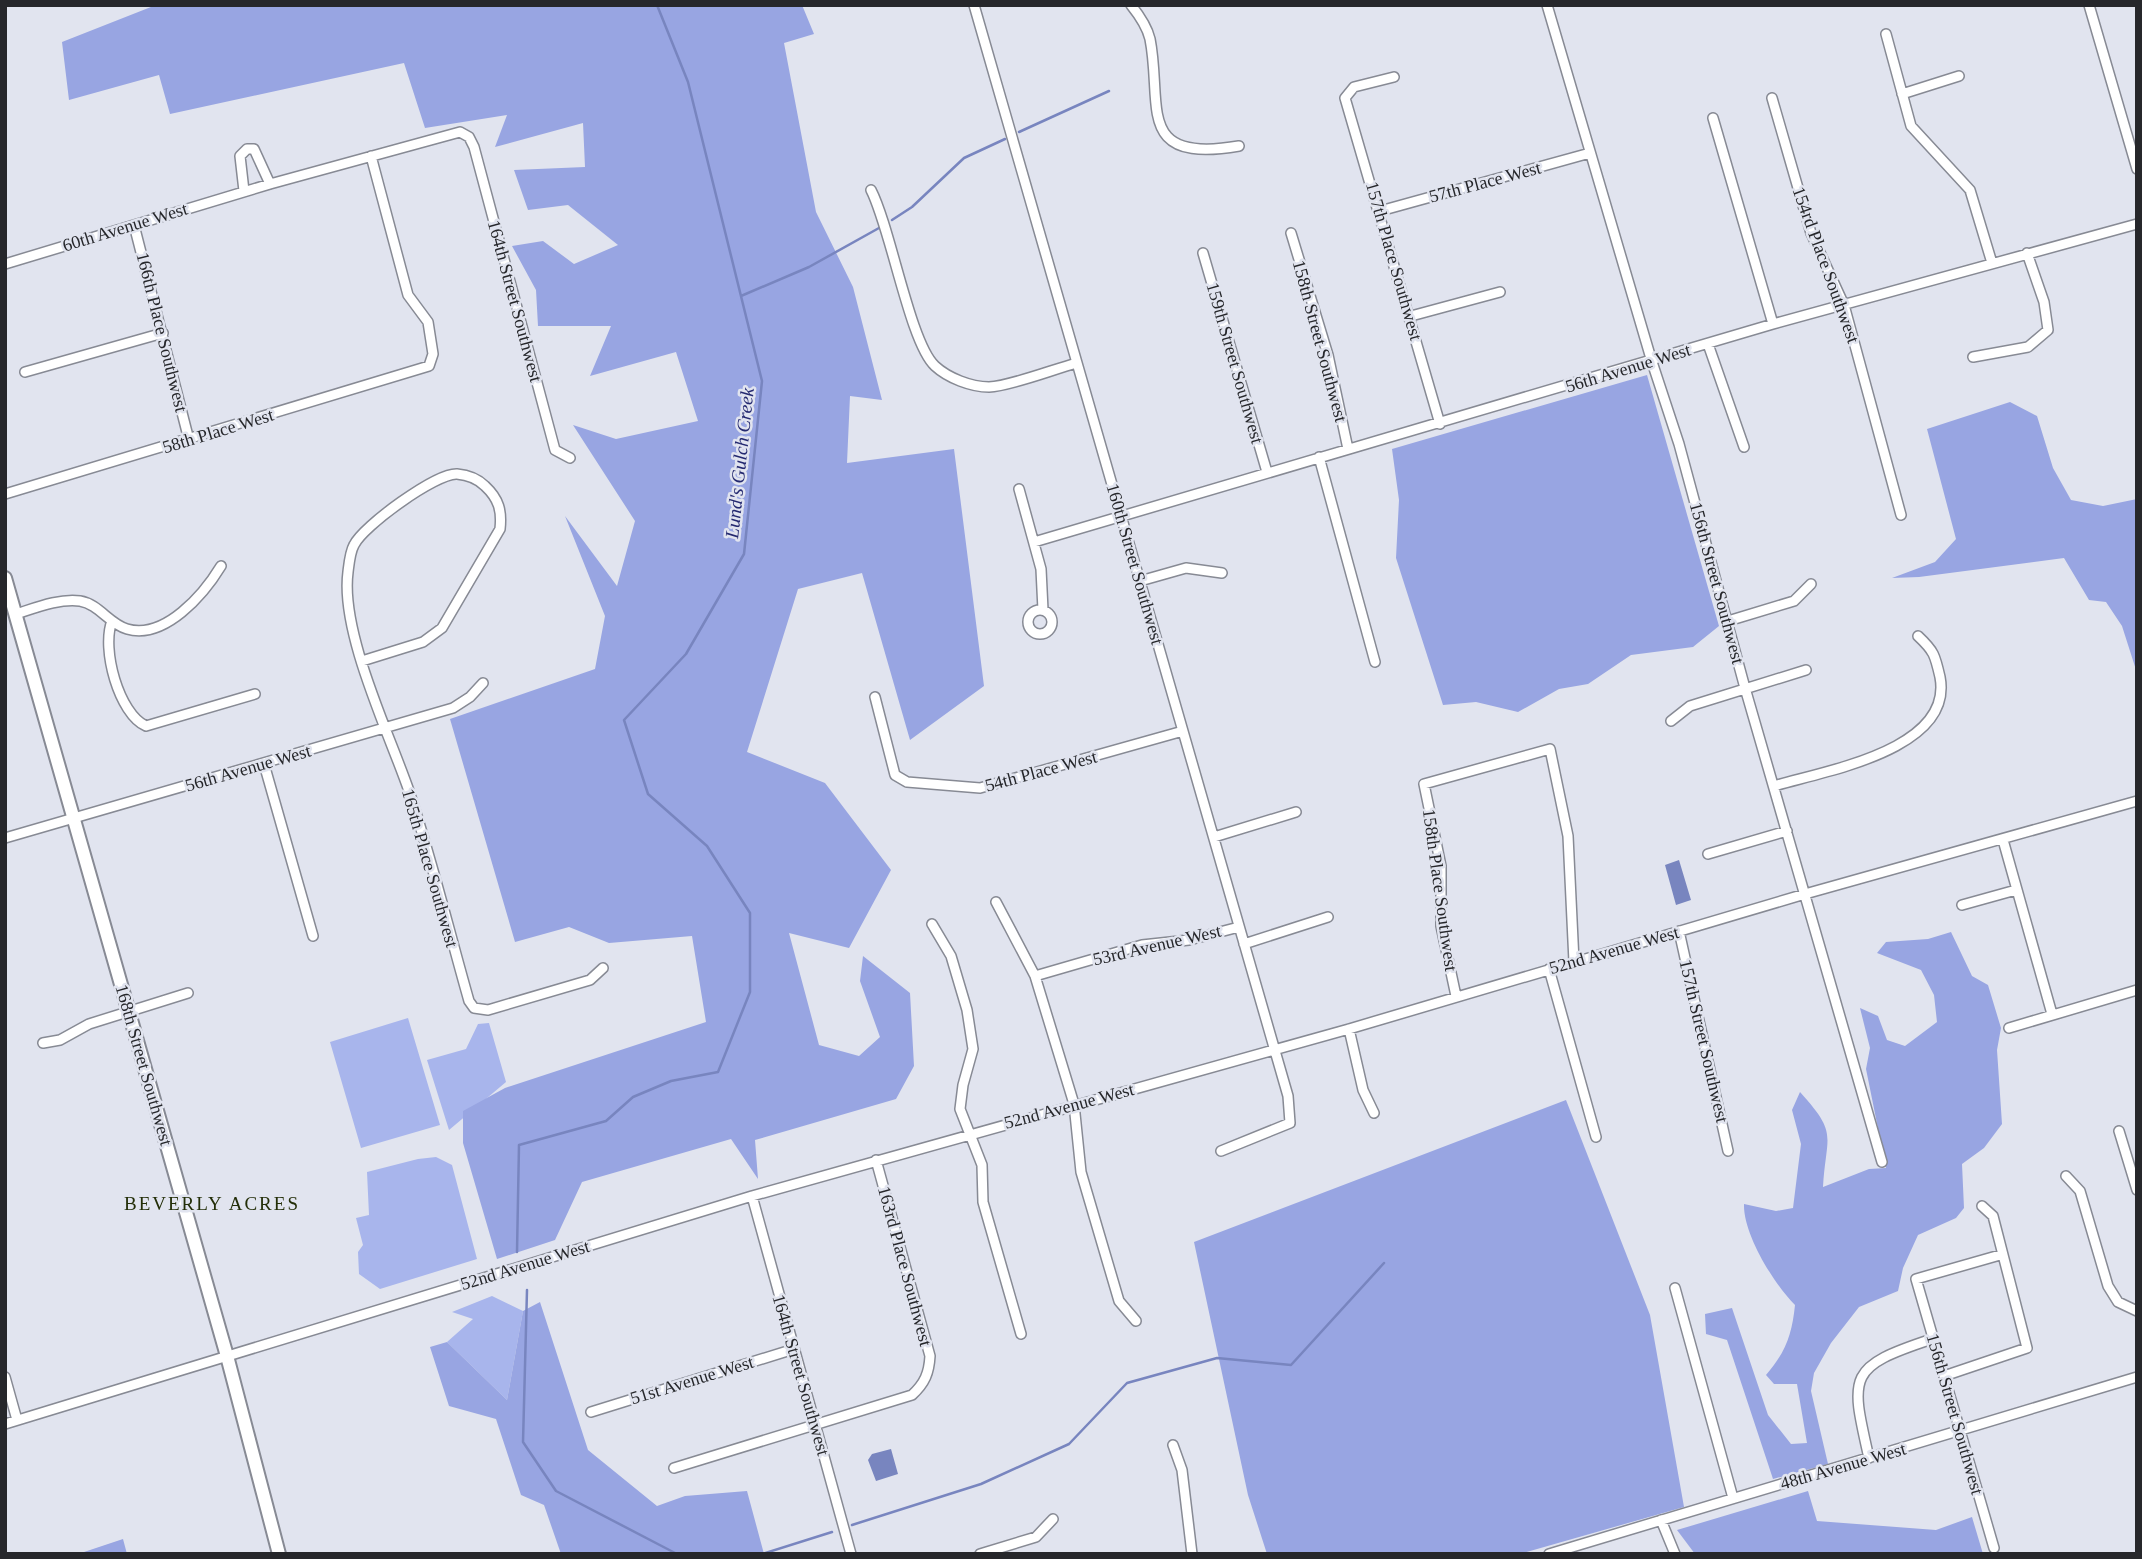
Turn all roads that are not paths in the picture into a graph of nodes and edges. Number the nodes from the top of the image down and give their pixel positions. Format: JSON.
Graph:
{"nodes":[{"id":1,"x":974,"y":5,"type":"edge"},
{"id":2,"x":1131,"y":5,"type":"edge"},
{"id":3,"x":1547,"y":5,"type":"edge"},
{"id":4,"x":2089,"y":5,"type":"edge"},
{"id":5,"x":1886,"y":34,"type":"dead end"},
{"id":6,"x":1959,"y":76,"type":"dead end"},
{"id":7,"x":1394,"y":77,"type":"dead end"},
{"id":8,"x":1902,"y":94,"type":"junction"},
{"id":9,"x":1772,"y":98,"type":"dead end"},
{"id":10,"x":1713,"y":118,"type":"dead end"},
{"id":11,"x":469,"y":137,"type":"joint"},
{"id":12,"x":1239,"y":146,"type":"dead end"},
{"id":13,"x":1590,"y":153,"type":"junction"},
{"id":14,"x":371,"y":156,"type":"junction"},
{"id":15,"x":2137,"y":169,"type":"edge"},
{"id":16,"x":270,"y":184,"type":"junction"},
{"id":17,"x":871,"y":190,"type":"dead end"},
{"id":18,"x":244,"y":191,"type":"junction"},
{"id":19,"x":1380,"y":211,"type":"junction"},
{"id":20,"x":2137,"y":224,"type":"edge"},
{"id":21,"x":134,"y":225,"type":"junction"},
{"id":22,"x":1291,"y":233,"type":"dead end"},
{"id":23,"x":1203,"y":253,"type":"dead end"},
{"id":24,"x":2027,"y":253,"type":"junction"},
{"id":25,"x":1992,"y":263,"type":"junction"},
{"id":26,"x":5,"y":264,"type":"edge"},
{"id":27,"x":1500,"y":292,"type":"dead end"},
{"id":28,"x":1844,"y":305,"type":"junction"},
{"id":29,"x":1411,"y":316,"type":"junction"},
{"id":30,"x":1773,"y":324,"type":"junction"},
{"id":31,"x":163,"y":333,"type":"junction"},
{"id":32,"x":1708,"y":344,"type":"junction"},
{"id":33,"x":1973,"y":357,"type":"dead end"},
{"id":34,"x":1652,"y":362,"type":"junction"},
{"id":35,"x":1077,"y":363,"type":"junction"},
{"id":36,"x":24,"y":372,"type":"dead end"},
{"id":37,"x":1440,"y":424,"type":"junction"},
{"id":38,"x":189,"y":440,"type":"junction"},
{"id":39,"x":1744,"y":447,"type":"dead end"},
{"id":40,"x":1348,"y":449,"type":"junction"},
{"id":41,"x":1319,"y":457,"type":"junction"},
{"id":42,"x":569,"y":458,"type":"dead end"},
{"id":43,"x":1267,"y":472,"type":"junction"},
{"id":44,"x":1019,"y":489,"type":"dead end"},
{"id":45,"x":5,"y":494,"type":"edge"},
{"id":46,"x":1901,"y":514,"type":"dead end"},
{"id":47,"x":1122,"y":517,"type":"junction"},
{"id":48,"x":1034,"y":542,"type":"junction"},
{"id":49,"x":221,"y":566,"type":"dead end"},
{"id":50,"x":1222,"y":573,"type":"dead end"},
{"id":51,"x":5,"y":578,"type":"edge"},
{"id":52,"x":1140,"y":581,"type":"junction"},
{"id":53,"x":1811,"y":584,"type":"dead end"},
{"id":54,"x":1043,"y":610,"type":"dead end"},
{"id":55,"x":16,"y":614,"type":"junction"},
{"id":56,"x":112,"y":621,"type":"junction"},
{"id":57,"x":1728,"y":621,"type":"junction"},
{"id":58,"x":1918,"y":636,"type":"dead end"},
{"id":59,"x":362,"y":661,"type":"junction"},
{"id":60,"x":1375,"y":662,"type":"dead end"},
{"id":61,"x":1805,"y":670,"type":"dead end"},
{"id":62,"x":483,"y":683,"type":"dead end"},
{"id":63,"x":1745,"y":688,"type":"junction"},
{"id":64,"x":256,"y":694,"type":"dead end"},
{"id":65,"x":875,"y":697,"type":"dead end"},
{"id":66,"x":1671,"y":721,"type":"dead end"},
{"id":67,"x":384,"y":727,"type":"junction"},
{"id":68,"x":1183,"y":732,"type":"junction"},
{"id":69,"x":264,"y":764,"type":"junction"},
{"id":70,"x":1774,"y":786,"type":"junction"},
{"id":71,"x":2137,"y":802,"type":"edge"},
{"id":72,"x":1296,"y":812,"type":"dead end"},
{"id":73,"x":75,"y":816,"type":"junction"},
{"id":74,"x":1787,"y":831,"type":"junction"},
{"id":75,"x":1214,"y":837,"type":"junction"},
{"id":76,"x":5,"y":838,"type":"edge"},
{"id":77,"x":2003,"y":841,"type":"junction"},
{"id":78,"x":1708,"y":854,"type":"dead end"},
{"id":79,"x":2016,"y":890,"type":"junction"},
{"id":80,"x":1805,"y":894,"type":"junction"},
{"id":81,"x":996,"y":902,"type":"dead end"},
{"id":82,"x":1962,"y":905,"type":"dead end"},
{"id":83,"x":1328,"y":917,"type":"dead end"},
{"id":84,"x":932,"y":924,"type":"dead end"},
{"id":85,"x":1239,"y":927,"type":"junction"},
{"id":86,"x":1679,"y":931,"type":"junction"},
{"id":87,"x":313,"y":936,"type":"dead end"},
{"id":88,"x":1244,"y":944,"type":"junction"},
{"id":89,"x":1574,"y":962,"type":"junction"},
{"id":90,"x":603,"y":968,"type":"dead end"},
{"id":91,"x":1549,"y":969,"type":"junction"},
{"id":92,"x":1035,"y":976,"type":"junction"},
{"id":93,"x":2137,"y":990,"type":"edge"},
{"id":94,"x":188,"y":993,"type":"dead end"},
{"id":95,"x":1456,"y":996,"type":"junction"},
{"id":96,"x":129,"y":1011,"type":"junction"},
{"id":97,"x":2052,"y":1014,"type":"junction"},
{"id":98,"x":2009,"y":1028,"type":"dead end"},
{"id":99,"x":1349,"y":1029,"type":"junction"},
{"id":100,"x":43,"y":1043,"type":"dead end"},
{"id":101,"x":1275,"y":1049,"type":"junction"},
{"id":102,"x":1074,"y":1104,"type":"junction"},
{"id":103,"x":1374,"y":1113,"type":"dead end"},
{"id":104,"x":2119,"y":1131,"type":"dead end"},
{"id":105,"x":968,"y":1134,"type":"junction"},
{"id":106,"x":1596,"y":1137,"type":"dead end"},
{"id":107,"x":1221,"y":1151,"type":"dead end"},
{"id":108,"x":1728,"y":1151,"type":"dead end"},
{"id":109,"x":876,"y":1160,"type":"junction"},
{"id":110,"x":1882,"y":1162,"type":"dead end"},
{"id":111,"x":2066,"y":1176,"type":"dead end"},
{"id":112,"x":2137,"y":1191,"type":"edge"},
{"id":113,"x":752,"y":1196,"type":"junction"},
{"id":114,"x":1982,"y":1206,"type":"dead end"},
{"id":115,"x":2000,"y":1255,"type":"junction"},
{"id":116,"x":1675,"y":1288,"type":"dead end"},
{"id":117,"x":2137,"y":1311,"type":"edge"},
{"id":118,"x":1136,"y":1321,"type":"dead end"},
{"id":119,"x":1021,"y":1334,"type":"dead end"},
{"id":120,"x":1933,"y":1339,"type":"junction"},
{"id":121,"x":794,"y":1349,"type":"junction"},
{"id":122,"x":227,"y":1356,"type":"junction"},
{"id":123,"x":1944,"y":1376,"type":"junction"},
{"id":124,"x":5,"y":1377,"type":"edge"},
{"id":125,"x":2137,"y":1377,"type":"edge"},
{"id":126,"x":591,"y":1412,"type":"dead end"},
{"id":127,"x":18,"y":1420,"type":"junction"},
{"id":128,"x":815,"y":1423,"type":"junction"},
{"id":129,"x":5,"y":1424,"type":"edge"},
{"id":130,"x":1961,"y":1432,"type":"junction"},
{"id":131,"x":1173,"y":1445,"type":"dead end"},
{"id":132,"x":1869,"y":1458,"type":"junction"},
{"id":133,"x":674,"y":1468,"type":"dead end"},
{"id":134,"x":1733,"y":1498,"type":"junction"},
{"id":135,"x":1053,"y":1519,"type":"dead end"},
{"id":136,"x":1661,"y":1520,"type":"junction"},
{"id":137,"x":1589,"y":1542,"type":"junction"},
{"id":138,"x":1994,"y":1548,"type":"dead end"},
{"id":139,"x":279,"y":1554,"type":"edge"},
{"id":140,"x":851,"y":1554,"type":"edge"},
{"id":141,"x":980,"y":1554,"type":"edge"},
{"id":142,"x":1192,"y":1554,"type":"edge"},
{"id":143,"x":1549,"y":1554,"type":"edge"},
{"id":144,"x":1592,"y":1554,"type":"edge"},
{"id":145,"x":1675,"y":1554,"type":"edge"}],
"edges":[{"from":1,"to":35,"type":"street","name":"160th Street Southwest"},
{"from":2,"to":12,"type":"street"},
{"from":3,"to":13,"type":"street","name":"156th Street Southwest"},
{"from":4,"to":15,"type":"street"},
{"from":5,"to":8,"type":"street"},
{"from":6,"to":8,"type":"street"},
{"from":7,"to":19,"type":"street","name":"157th Place Southwest"},
{"from":8,"to":25,"type":"street"},
{"from":9,"to":28,"type":"street","name":"154rd Place Southwest"},
{"from":10,"to":30,"type":"street"},
{"from":11,"to":14,"type":"street","name":"60th Avenue West"},
{"from":11,"to":42,"type":"street","name":"164th Street Southwest"},
{"from":13,"to":19,"type":"street","name":"57th Place West"},
{"from":13,"to":34,"type":"street","name":"156th Street Southwest"},
{"from":14,"to":16,"type":"street","name":"60th Avenue West"},
{"from":14,"to":38,"type":"street","name":"58th Place West"},
{"from":16,"to":18,"type":"street","name":"60th Avenue West"},
{"from":16,"to":18,"type":"street"},
{"from":17,"to":35,"type":"street"},
{"from":18,"to":21,"type":"street","name":"60th Avenue West"},
{"from":19,"to":29,"type":"street","name":"157th Place Southwest"},
{"from":20,"to":24,"type":"street","name":"56th Avenue West"},
{"from":21,"to":26,"type":"street","name":"60th Avenue West"},
{"from":21,"to":31,"type":"street","name":"166th Place Southwest"},
{"from":22,"to":40,"type":"street","name":"158th Street Southwest"},
{"from":23,"to":43,"type":"street","name":"159th Street Southwest"},
{"from":24,"to":25,"type":"street","name":"56th Avenue West"},
{"from":24,"to":33,"type":"street"},
{"from":25,"to":28,"type":"street","name":"56th Avenue West"},
{"from":27,"to":29,"type":"street"},
{"from":28,"to":30,"type":"street","name":"56th Avenue West"},
{"from":28,"to":46,"type":"street","name":"154rd Place Southwest"},
{"from":29,"to":37,"type":"street","name":"157th Place Southwest"},
{"from":30,"to":32,"type":"street","name":"56th Avenue West"},
{"from":31,"to":36,"type":"street"},
{"from":31,"to":38,"type":"street","name":"166th Place Southwest"},
{"from":32,"to":34,"type":"street","name":"56th Avenue West"},
{"from":32,"to":39,"type":"street"},
{"from":34,"to":37,"type":"street","name":"56th Avenue West"},
{"from":34,"to":57,"type":"street","name":"156th Street Southwest"},
{"from":35,"to":47,"type":"street","name":"160th Street Southwest"},
{"from":37,"to":40,"type":"street","name":"56th Avenue West"},
{"from":38,"to":45,"type":"street","name":"58th Place West"},
{"from":40,"to":41,"type":"street","name":"56th Avenue West"},
{"from":41,"to":43,"type":"street","name":"56th Avenue West"},
{"from":41,"to":60,"type":"street"},
{"from":43,"to":47,"type":"street","name":"56th Avenue West"},
{"from":44,"to":48,"type":"street"},
{"from":47,"to":48,"type":"street"},
{"from":47,"to":52,"type":"street","name":"160th Street Southwest"},
{"from":48,"to":54,"type":"street"},
{"from":49,"to":56,"type":"street"},
{"from":50,"to":52,"type":"street"},
{"from":51,"to":55,"type":"main road","name":"168th Street Southwest"},
{"from":52,"to":68,"type":"street","name":"160th Street Southwest"},
{"from":53,"to":57,"type":"street"},
{"from":55,"to":56,"type":"street"},
{"from":55,"to":73,"type":"main road","name":"168th Street Southwest"},
{"from":56,"to":64,"type":"street"},
{"from":57,"to":63,"type":"street","name":"156th Street Southwest"},
{"from":58,"to":70,"type":"street"},
{"from":59,"to":59,"type":"street","name":"165th Place Southwest"},
{"from":59,"to":67,"type":"street","name":"165th Place Southwest"},
{"from":61,"to":63,"type":"street"},
{"from":62,"to":67,"type":"street","name":"56th Avenue West"},
{"from":63,"to":66,"type":"street"},
{"from":63,"to":70,"type":"street","name":"156th Street Southwest"},
{"from":65,"to":68,"type":"street","name":"54th Place West"},
{"from":67,"to":69,"type":"street","name":"56th Avenue West"},
{"from":67,"to":90,"type":"street","name":"165th Place Southwest"},
{"from":68,"to":75,"type":"street","name":"160th Street Southwest"},
{"from":69,"to":73,"type":"street","name":"56th Avenue West"},
{"from":69,"to":87,"type":"street"},
{"from":70,"to":74,"type":"street","name":"156th Street Southwest"},
{"from":71,"to":77,"type":"street","name":"52nd Avenue West"},
{"from":72,"to":75,"type":"street"},
{"from":73,"to":76,"type":"street","name":"56th Avenue West"},
{"from":73,"to":96,"type":"main road","name":"168th Street Southwest"},
{"from":74,"to":78,"type":"street"},
{"from":74,"to":80,"type":"street","name":"156th Street Southwest"},
{"from":75,"to":85,"type":"street","name":"160th Street Southwest"},
{"from":77,"to":79,"type":"street"},
{"from":77,"to":80,"type":"street","name":"52nd Avenue West"},
{"from":79,"to":82,"type":"street"},
{"from":79,"to":97,"type":"street"},
{"from":80,"to":86,"type":"street","name":"52nd Avenue West"},
{"from":80,"to":110,"type":"street","name":"156th Street Southwest"},
{"from":81,"to":92,"type":"street"},
{"from":83,"to":88,"type":"street"},
{"from":84,"to":105,"type":"street"},
{"from":85,"to":88,"type":"street","name":"160th Street Southwest"},
{"from":85,"to":92,"type":"street","name":"53rd Avenue West"},
{"from":86,"to":89,"type":"street","name":"52nd Avenue West"},
{"from":86,"to":108,"type":"street","name":"157th Street Southwest"},
{"from":88,"to":101,"type":"street","name":"160th Street Southwest"},
{"from":89,"to":91,"type":"street","name":"52nd Avenue West"},
{"from":89,"to":95,"type":"street","name":"158th Place Southwest"},
{"from":91,"to":95,"type":"street","name":"52nd Avenue West"},
{"from":91,"to":106,"type":"street"},
{"from":92,"to":102,"type":"street"},
{"from":93,"to":97,"type":"street"},
{"from":94,"to":96,"type":"street"},
{"from":95,"to":99,"type":"street","name":"52nd Avenue West"},
{"from":96,"to":100,"type":"street"},
{"from":96,"to":122,"type":"main road","name":"168th Street Southwest"},
{"from":97,"to":98,"type":"street"},
{"from":99,"to":101,"type":"street","name":"52nd Avenue West"},
{"from":99,"to":103,"type":"street"},
{"from":101,"to":102,"type":"street","name":"52nd Avenue West"},
{"from":101,"to":107,"type":"street","name":"160th Street Southwest"},
{"from":102,"to":105,"type":"street","name":"52nd Avenue West"},
{"from":102,"to":118,"type":"street"},
{"from":104,"to":112,"type":"street"},
{"from":105,"to":109,"type":"street","name":"52nd Avenue West"},
{"from":105,"to":119,"type":"street"},
{"from":109,"to":113,"type":"street","name":"52nd Avenue West"},
{"from":109,"to":128,"type":"street","name":"163rd Place Southwest"},
{"from":111,"to":117,"type":"street"},
{"from":113,"to":121,"type":"street","name":"164th Street Southwest"},
{"from":113,"to":122,"type":"street","name":"52nd Avenue West"},
{"from":114,"to":115,"type":"street"},
{"from":115,"to":120,"type":"street","name":"156th Street Southwest"},
{"from":115,"to":123,"type":"street"},
{"from":116,"to":134,"type":"street"},
{"from":120,"to":123,"type":"street","name":"156th Street Southwest"},
{"from":120,"to":132,"type":"street"},
{"from":121,"to":126,"type":"street","name":"51st Avenue West"},
{"from":121,"to":128,"type":"street","name":"164th Street Southwest"},
{"from":122,"to":127,"type":"street","name":"52nd Avenue West"},
{"from":122,"to":139,"type":"main road","name":"168th Street Southwest"},
{"from":123,"to":130,"type":"street","name":"156th Street Southwest"},
{"from":124,"to":127,"type":"street"},
{"from":125,"to":130,"type":"street","name":"48th Avenue West"},
{"from":127,"to":129,"type":"street","name":"52nd Avenue West"},
{"from":128,"to":133,"type":"street"},
{"from":128,"to":140,"type":"street","name":"164th Street Southwest"},
{"from":130,"to":132,"type":"street","name":"48th Avenue West"},
{"from":130,"to":138,"type":"street","name":"156th Street Southwest"},
{"from":131,"to":142,"type":"street"},
{"from":132,"to":134,"type":"street","name":"48th Avenue West"},
{"from":134,"to":136,"type":"street","name":"48th Avenue West"},
{"from":135,"to":141,"type":"street"},
{"from":136,"to":137,"type":"street","name":"48th Avenue West"},
{"from":136,"to":145,"type":"street"},
{"from":137,"to":143,"type":"street","name":"48th Avenue West"},
{"from":137,"to":144,"type":"street"}]}
